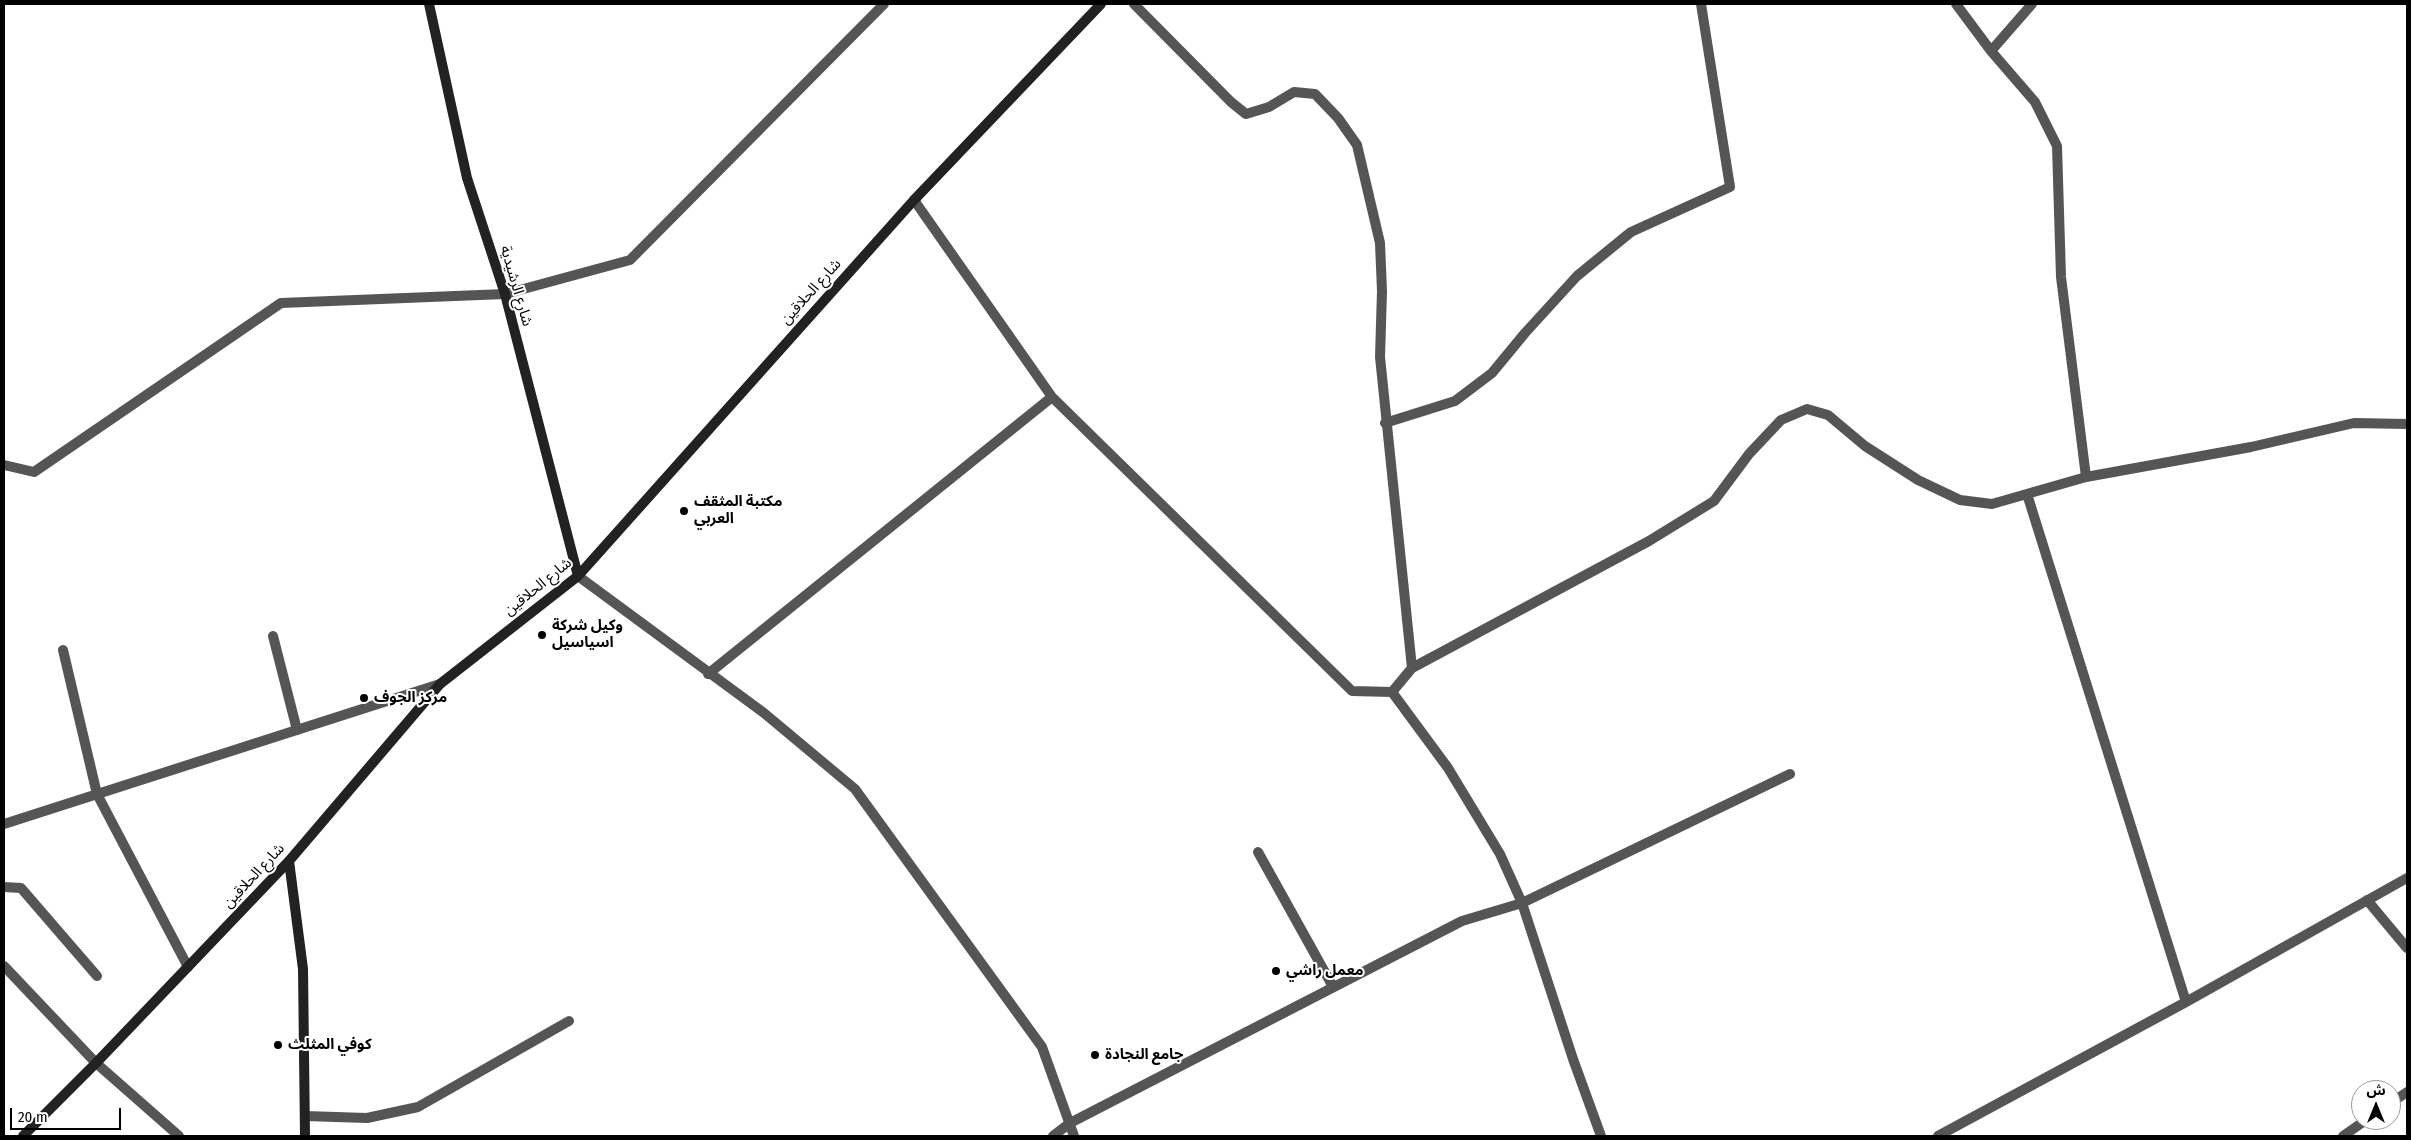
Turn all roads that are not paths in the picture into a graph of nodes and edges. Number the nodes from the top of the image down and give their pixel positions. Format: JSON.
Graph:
{"nodes":[{"id":1,"x":884,"y":4,"type":"edge"},
{"id":2,"x":1101,"y":4,"type":"edge"},
{"id":3,"x":1134,"y":4,"type":"edge"},
{"id":4,"x":1701,"y":4,"type":"edge"},
{"id":5,"x":1956,"y":4,"type":"edge"},
{"id":6,"x":2032,"y":4,"type":"edge"},
{"id":7,"x":433,"y":5,"type":"edge"},
{"id":8,"x":1991,"y":50,"type":"junction"},
{"id":9,"x":914,"y":200,"type":"junction"},
{"id":10,"x":505,"y":294,"type":"junction"},
{"id":11,"x":1052,"y":397,"type":"junction"},
{"id":12,"x":1385,"y":423,"type":"junction"},
{"id":13,"x":2407,"y":424,"type":"edge"},
{"id":14,"x":4,"y":465,"type":"edge"},
{"id":15,"x":2086,"y":477,"type":"junction"},
{"id":16,"x":2027,"y":494,"type":"junction"},
{"id":17,"x":578,"y":576,"type":"junction"},
{"id":18,"x":273,"y":636,"type":"dead end"},
{"id":19,"x":63,"y":650,"type":"dead end"},
{"id":20,"x":1412,"y":668,"type":"junction"},
{"id":21,"x":708,"y":674,"type":"junction"},
{"id":22,"x":440,"y":684,"type":"junction"},
{"id":23,"x":1392,"y":692,"type":"junction"},
{"id":24,"x":297,"y":730,"type":"junction"},
{"id":25,"x":1790,"y":774,"type":"dead end"},
{"id":26,"x":97,"y":794,"type":"junction"},
{"id":27,"x":4,"y":824,"type":"edge"},
{"id":28,"x":1258,"y":852,"type":"dead end"},
{"id":29,"x":289,"y":861,"type":"junction"},
{"id":30,"x":2407,"y":878,"type":"edge"},
{"id":31,"x":4,"y":887,"type":"edge"},
{"id":32,"x":2368,"y":900,"type":"junction"},
{"id":33,"x":1522,"y":903,"type":"junction"},
{"id":34,"x":2407,"y":948,"type":"edge"},
{"id":35,"x":4,"y":966,"type":"edge"},
{"id":36,"x":188,"y":967,"type":"junction"},
{"id":37,"x":97,"y":976,"type":"dead end"},
{"id":38,"x":1332,"y":986,"type":"junction"},
{"id":39,"x":2186,"y":1002,"type":"junction"},
{"id":40,"x":569,"y":1021,"type":"dead end"},
{"id":41,"x":96,"y":1063,"type":"junction"},
{"id":42,"x":305,"y":1116,"type":"junction"},
{"id":43,"x":1070,"y":1123,"type":"junction"},
{"id":44,"x":23,"y":1136,"type":"edge"},
{"id":45,"x":179,"y":1136,"type":"edge"},
{"id":46,"x":305,"y":1136,"type":"edge"},
{"id":47,"x":1054,"y":1136,"type":"edge"},
{"id":48,"x":1074,"y":1136,"type":"edge"},
{"id":49,"x":1601,"y":1136,"type":"edge"},
{"id":50,"x":1938,"y":1136,"type":"edge"}],
"edges":[{"from":1,"to":10,"type":"street"},
{"from":2,"to":9,"type":"main road","name":"شارع الحلاقين"},
{"from":3,"to":12,"type":"street"},
{"from":4,"to":12,"type":"street"},
{"from":5,"to":8,"type":"street"},
{"from":6,"to":8,"type":"street"},
{"from":7,"to":10,"type":"main road","name":"شارع الرشيدية"},
{"from":8,"to":15,"type":"street"},
{"from":9,"to":11,"type":"street"},
{"from":9,"to":17,"type":"main road","name":"شارع الحلاقين"},
{"from":10,"to":14,"type":"street"},
{"from":10,"to":17,"type":"main road","name":"شارع الرشيدية"},
{"from":11,"to":21,"type":"street"},
{"from":11,"to":23,"type":"street"},
{"from":12,"to":20,"type":"street"},
{"from":13,"to":15,"type":"street"},
{"from":15,"to":16,"type":"street"},
{"from":16,"to":20,"type":"street"},
{"from":16,"to":39,"type":"street"},
{"from":17,"to":21,"type":"street"},
{"from":17,"to":22,"type":"main road","name":"شارع الحلاقين"},
{"from":18,"to":24,"type":"street"},
{"from":19,"to":26,"type":"street"},
{"from":20,"to":23,"type":"street"},
{"from":21,"to":43,"type":"street"},
{"from":22,"to":24,"type":"street"},
{"from":22,"to":29,"type":"main road","name":"شارع الحلاقين"},
{"from":23,"to":33,"type":"street"},
{"from":24,"to":26,"type":"street"},
{"from":25,"to":33,"type":"street"},
{"from":26,"to":27,"type":"street"},
{"from":26,"to":36,"type":"street"},
{"from":28,"to":38,"type":"street"},
{"from":29,"to":36,"type":"main road","name":"شارع الحلاقين"},
{"from":29,"to":42,"type":"main road"},
{"from":30,"to":32,"type":"street"},
{"from":31,"to":37,"type":"street"},
{"from":32,"to":34,"type":"street"},
{"from":32,"to":39,"type":"street"},
{"from":33,"to":38,"type":"street"},
{"from":33,"to":49,"type":"street"},
{"from":35,"to":41,"type":"street"},
{"from":36,"to":41,"type":"main road","name":"شارع الحلاقين"},
{"from":38,"to":43,"type":"street"},
{"from":39,"to":50,"type":"street"},
{"from":40,"to":42,"type":"street"},
{"from":41,"to":44,"type":"main road","name":"شارع الحلاقين"},
{"from":41,"to":45,"type":"street"},
{"from":42,"to":46,"type":"main road"},
{"from":43,"to":47,"type":"street"},
{"from":43,"to":48,"type":"street"}]}
